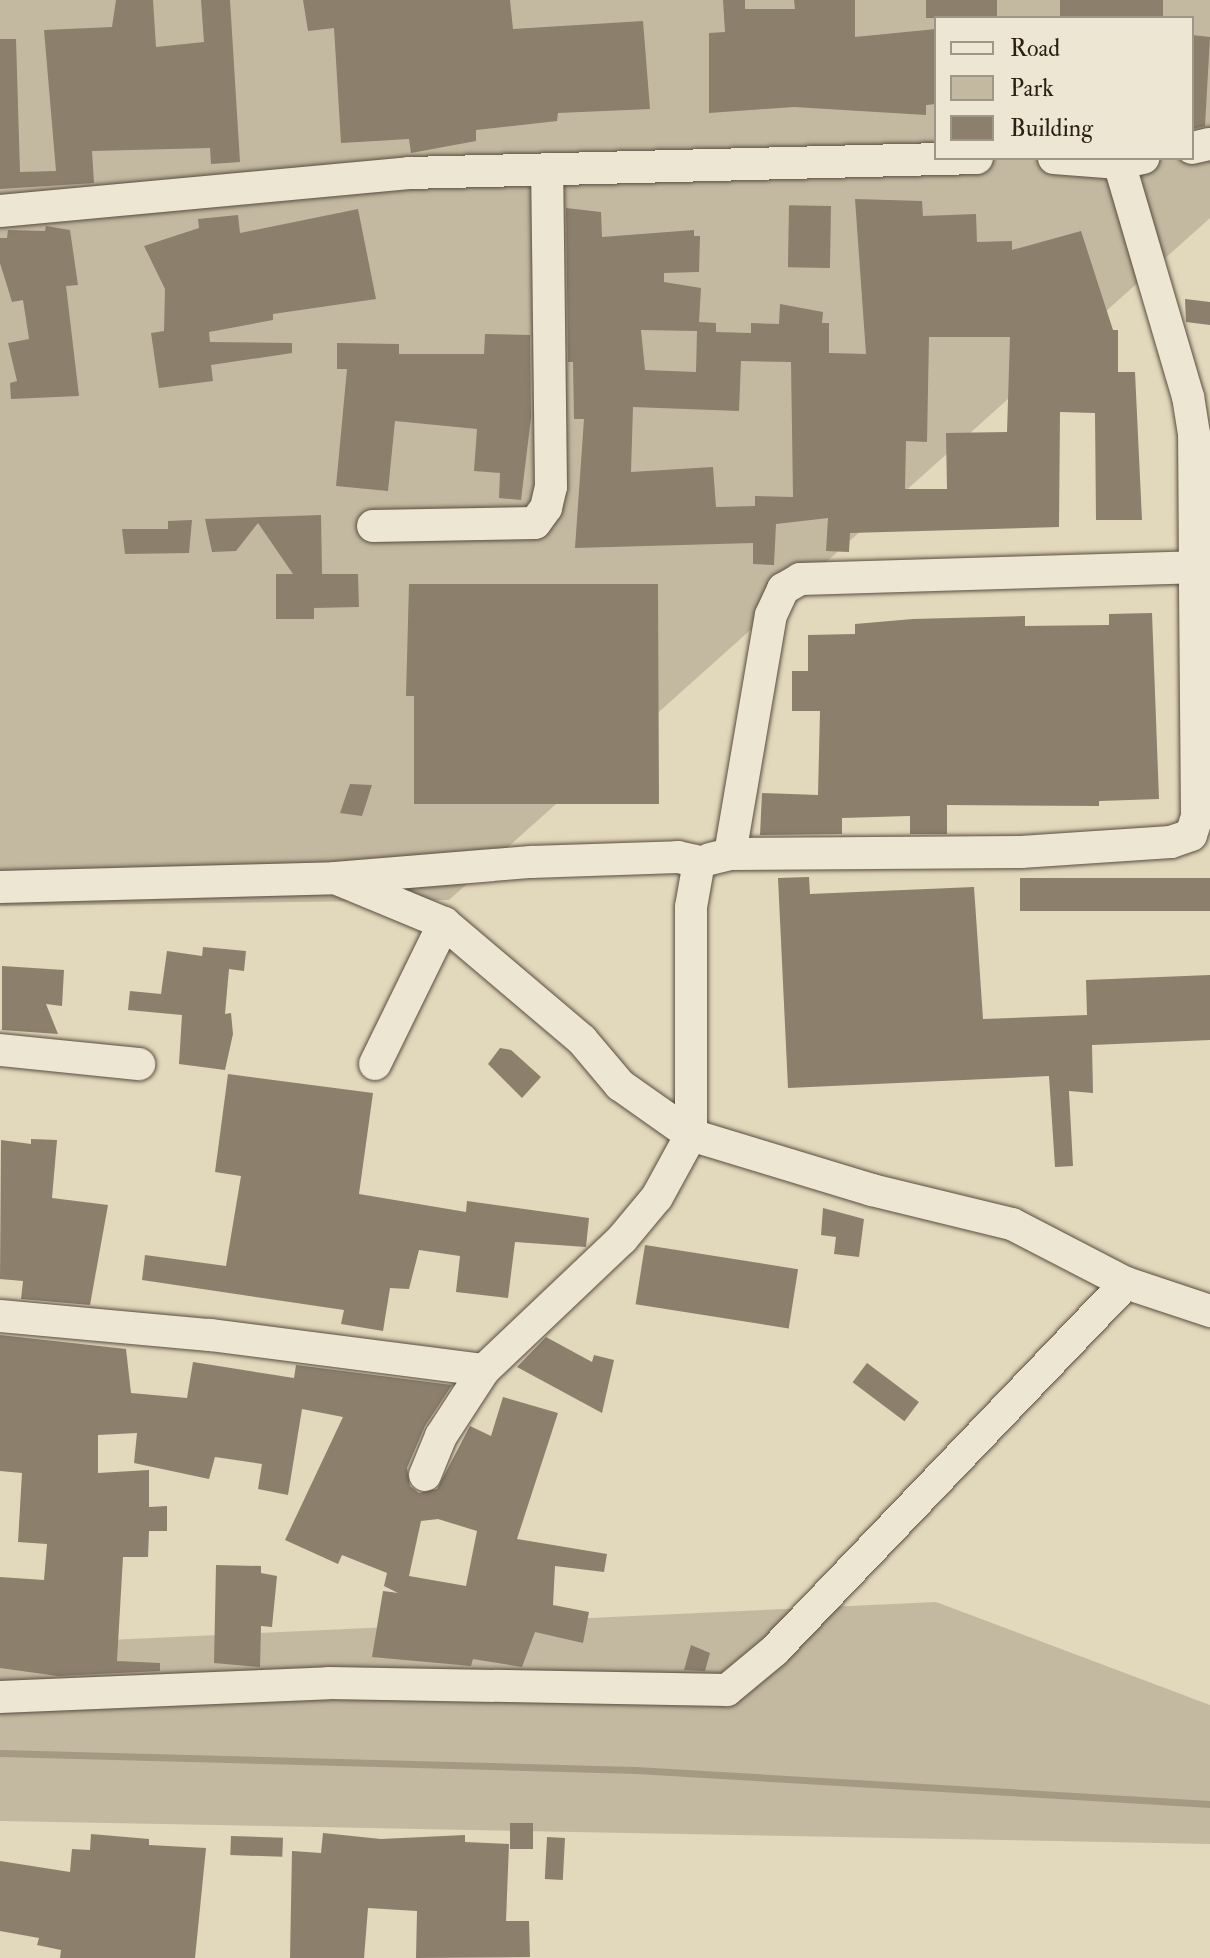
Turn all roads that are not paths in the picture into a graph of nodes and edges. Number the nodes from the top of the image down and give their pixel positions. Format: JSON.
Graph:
{"nodes":[{"id":1,"x":934,"y":159,"type":"edge"},
{"id":2,"x":1131,"y":160,"type":"edge"},
{"id":3,"x":547,"y":172,"type":"junction"},
{"id":4,"x":0,"y":211,"type":"edge"},
{"id":5,"x":1199,"y":398,"type":"edge"},
{"id":6,"x":373,"y":526,"type":"dead end"},
{"id":7,"x":1195,"y":567,"type":"junction"},
{"id":8,"x":730,"y":854,"type":"junction"},
{"id":9,"x":699,"y":862,"type":"junction"},
{"id":10,"x":335,"y":878,"type":"junction"},
{"id":11,"x":0,"y":887,"type":"edge"},
{"id":12,"x":444,"y":923,"type":"junction"},
{"id":13,"x":0,"y":1050,"type":"edge"},
{"id":14,"x":139,"y":1064,"type":"dead end"},
{"id":15,"x":375,"y":1064,"type":"dead end"},
{"id":16,"x":691,"y":1135,"type":"junction"},
{"id":17,"x":1126,"y":1283,"type":"junction"},
{"id":18,"x":1210,"y":1311,"type":"edge"},
{"id":19,"x":0,"y":1316,"type":"edge"},
{"id":20,"x":484,"y":1370,"type":"junction"},
{"id":21,"x":425,"y":1475,"type":"dead end"},
{"id":22,"x":0,"y":1697,"type":"edge"}],
"edges":[{"from":1,"to":3,"type":"street"},
{"from":2,"to":5,"type":"street"},
{"from":3,"to":4,"type":"street"},
{"from":3,"to":6,"type":"street"},
{"from":5,"to":7,"type":"street"},
{"from":7,"to":8,"type":"street"},
{"from":7,"to":8,"type":"street"},
{"from":8,"to":9,"type":"street"},
{"from":9,"to":10,"type":"street"},
{"from":9,"to":16,"type":"street"},
{"from":10,"to":11,"type":"street"},
{"from":10,"to":12,"type":"street"},
{"from":12,"to":15,"type":"street"},
{"from":12,"to":16,"type":"street"},
{"from":13,"to":14,"type":"street"},
{"from":16,"to":17,"type":"street"},
{"from":16,"to":20,"type":"street"},
{"from":17,"to":18,"type":"street"},
{"from":17,"to":22,"type":"street"},
{"from":19,"to":20,"type":"street"},
{"from":20,"to":21,"type":"street"}]}
